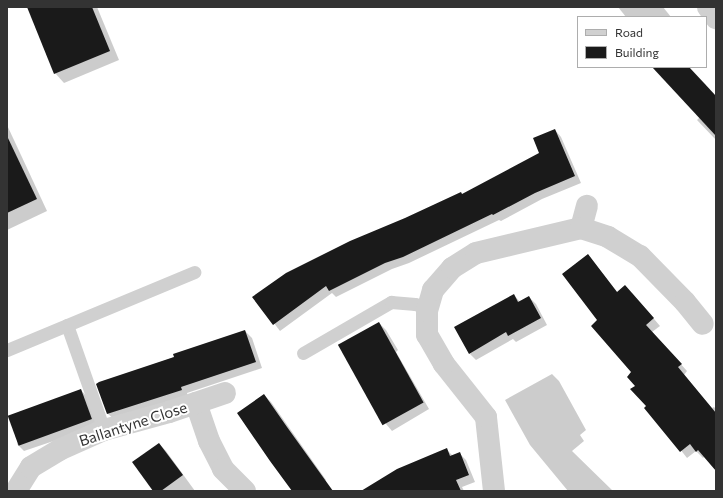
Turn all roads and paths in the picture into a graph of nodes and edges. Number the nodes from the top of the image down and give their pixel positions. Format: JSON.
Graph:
{"nodes":[{"id":1,"x":708,"y":7,"type":"edge"},
{"id":2,"x":716,"y":18,"type":"edge"},
{"id":3,"x":587,"y":206,"type":"dead end"},
{"id":4,"x":581,"y":228,"type":"junction"},
{"id":5,"x":194,"y":272,"type":"dead end"},
{"id":6,"x":428,"y":308,"type":"junction"},
{"id":7,"x":703,"y":324,"type":"dead end"},
{"id":8,"x":67,"y":325,"type":"junction"},
{"id":9,"x":7,"y":350,"type":"edge"},
{"id":10,"x":303,"y":353,"type":"dead end"},
{"id":11,"x":225,"y":393,"type":"dead end"},
{"id":12,"x":196,"y":403,"type":"junction"},
{"id":13,"x":104,"y":430,"type":"junction"},
{"id":14,"x":16,"y":491,"type":"edge"},
{"id":15,"x":245,"y":491,"type":"edge"},
{"id":16,"x":494,"y":491,"type":"edge"}],
"edges":[{"from":1,"to":2,"type":"street"},
{"from":3,"to":4,"type":"street"},
{"from":4,"to":6,"type":"street"},
{"from":4,"to":7,"type":"street"},
{"from":5,"to":8,"type":"lane"},
{"from":6,"to":10,"type":"lane"},
{"from":6,"to":16,"type":"street"},
{"from":8,"to":9,"type":"lane"},
{"from":8,"to":13,"type":"lane"},
{"from":11,"to":12,"type":"street","name":"Ballantyne Close"},
{"from":12,"to":13,"type":"street","name":"Ballantyne Close"},
{"from":12,"to":15,"type":"street","name":"Ballantyne Close"},
{"from":13,"to":14,"type":"street","name":"Ballantyne Close"}]}
